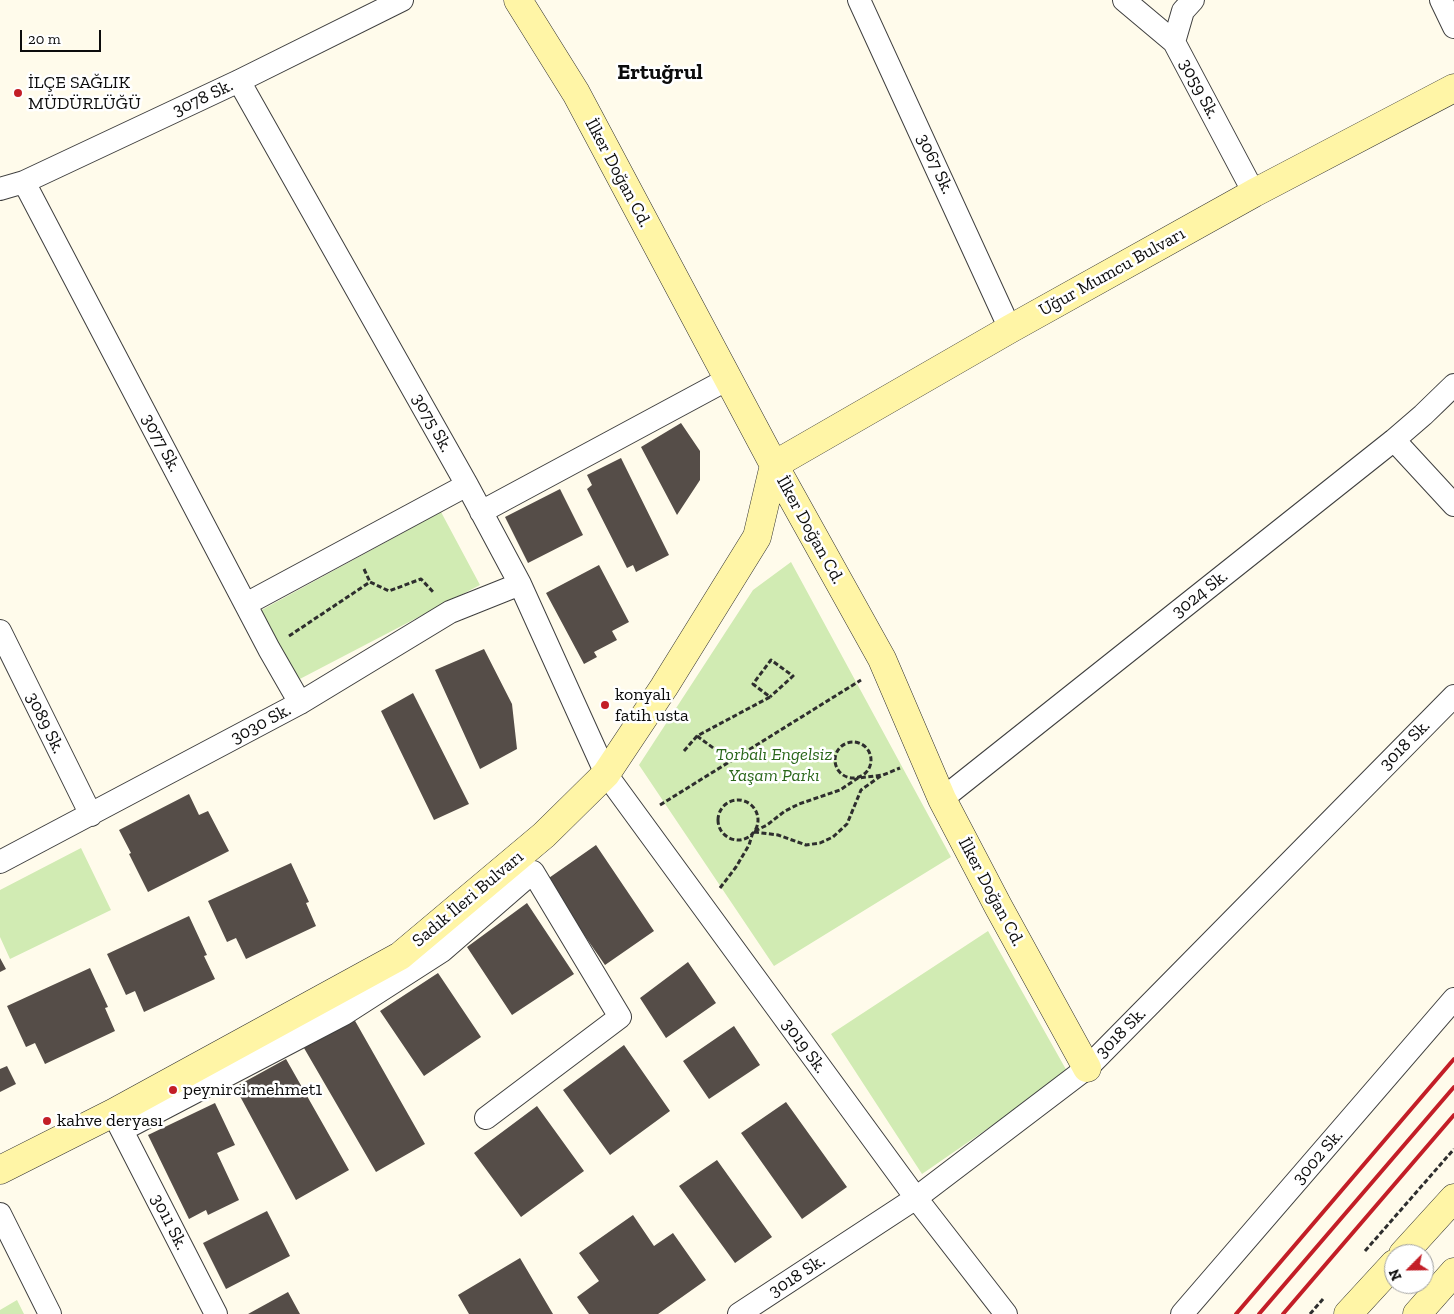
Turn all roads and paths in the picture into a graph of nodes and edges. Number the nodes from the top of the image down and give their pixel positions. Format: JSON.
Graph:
{"nodes":[{"id":1,"x":402,"y":0,"type":"edge"},
{"id":2,"x":518,"y":0,"type":"edge"},
{"id":3,"x":859,"y":0,"type":"edge"},
{"id":4,"x":1124,"y":0,"type":"edge"},
{"id":5,"x":1193,"y":0,"type":"edge"},
{"id":6,"x":1440,"y":0,"type":"edge"},
{"id":7,"x":1454,"y":27,"type":"edge"},
{"id":8,"x":1174,"y":42,"type":"junction"},
{"id":9,"x":239,"y":81,"type":"junction"},
{"id":10,"x":1454,"y":88,"type":"edge"},
{"id":11,"x":24,"y":182,"type":"junction"},
{"id":12,"x":0,"y":189,"type":"edge"},
{"id":13,"x":1254,"y":192,"type":"junction"},
{"id":14,"x":1010,"y":329,"type":"junction"},
{"id":15,"x":728,"y":379,"type":"junction"},
{"id":16,"x":1454,"y":385,"type":"edge"},
{"id":17,"x":1394,"y":440,"type":"junction"},
{"id":18,"x":774,"y":465,"type":"junction"},
{"id":19,"x":467,"y":485,"type":"junction"},
{"id":20,"x":1454,"y":505,"type":"edge"},
{"id":21,"x":481,"y":512,"type":"junction"},
{"id":22,"x":361,"y":562,"type":"dead end"},
{"id":23,"x":370,"y":582,"type":"junction"},
{"id":24,"x":520,"y":584,"type":"junction"},
{"id":25,"x":246,"y":604,"type":"junction"},
{"id":26,"x":450,"y":612,"type":"junction"},
{"id":27,"x":0,"y":631,"type":"edge"},
{"id":28,"x":270,"y":649,"type":"junction"},
{"id":29,"x":884,"y":665,"type":"junction"},
{"id":30,"x":1454,"y":696,"type":"edge"},
{"id":31,"x":770,"y":697,"type":"junction"},
{"id":32,"x":300,"y":703,"type":"junction"},
{"id":33,"x":697,"y":736,"type":"junction"},
{"id":34,"x":684,"y":751,"type":"dead end"},
{"id":35,"x":924,"y":758,"type":"junction"},
{"id":36,"x":731,"y":761,"type":"junction"},
{"id":37,"x":606,"y":774,"type":"junction"},
{"id":38,"x":883,"y":775,"type":"junction"},
{"id":39,"x":858,"y":778,"type":"junction"},
{"id":40,"x":942,"y":798,"type":"junction"},
{"id":41,"x":91,"y":814,"type":"junction"},
{"id":42,"x":638,"y":819,"type":"junction"},
{"id":43,"x":753,"y":832,"type":"junction"},
{"id":44,"x":0,"y":862,"type":"edge"},
{"id":45,"x":704,"y":909,"type":"junction"},
{"id":46,"x":1454,"y":999,"type":"edge"},
{"id":47,"x":1087,"y":1068,"type":"junction"},
{"id":48,"x":486,"y":1118,"type":"dead end"},
{"id":49,"x":117,"y":1122,"type":"junction"},
{"id":50,"x":1454,"y":1149,"type":"edge"},
{"id":51,"x":0,"y":1170,"type":"edge"},
{"id":52,"x":916,"y":1198,"type":"junction"},
{"id":53,"x":1454,"y":1198,"type":"edge"},
{"id":54,"x":0,"y":1214,"type":"edge"},
{"id":55,"x":1412,"y":1244,"type":"edge"},
{"id":56,"x":1363,"y":1254,"type":"dead end"},
{"id":57,"x":1454,"y":1272,"type":"edge"},
{"id":58,"x":1384,"y":1275,"type":"edge"},
{"id":59,"x":1324,"y":1299,"type":"dead end"},
{"id":60,"x":753,"y":1310,"type":"edge"},
{"id":61,"x":50,"y":1314,"type":"edge"},
{"id":62,"x":216,"y":1314,"type":"edge"},
{"id":63,"x":1006,"y":1314,"type":"edge"},
{"id":64,"x":1182,"y":1314,"type":"edge"},
{"id":65,"x":1310,"y":1314,"type":"edge"},
{"id":66,"x":1348,"y":1314,"type":"edge"},
{"id":67,"x":1417,"y":1314,"type":"edge"}],
"edges":[{"from":1,"to":9,"type":"street","name":"3078 Sk."},
{"from":2,"to":15,"type":"main road","name":"İlker Doğan Cd."},
{"from":3,"to":14,"type":"street","name":"3067 Sk."},
{"from":4,"to":8,"type":"street","name":"3059 Sk."},
{"from":5,"to":8,"type":"street"},
{"from":6,"to":7,"type":"street"},
{"from":8,"to":13,"type":"street","name":"3059 Sk."},
{"from":9,"to":11,"type":"street","name":"3078 Sk."},
{"from":9,"to":19,"type":"street","name":"3075 Sk."},
{"from":10,"to":13,"type":"main road","name":"Uğur Mumcu Bulvarı"},
{"from":11,"to":12,"type":"street","name":"3078 Sk."},
{"from":11,"to":25,"type":"street","name":"3077 Sk."},
{"from":13,"to":14,"type":"main road","name":"Uğur Mumcu Bulvarı"},
{"from":14,"to":18,"type":"main road","name":"Uğur Mumcu Bulvarı"},
{"from":15,"to":18,"type":"main road","name":"İlker Doğan Cd."},
{"from":15,"to":21,"type":"street"},
{"from":16,"to":17,"type":"street","name":"3024 Sk."},
{"from":17,"to":20,"type":"street"},
{"from":17,"to":40,"type":"street","name":"3024 Sk."},
{"from":18,"to":29,"type":"main road","name":"İlker Doğan Cd."},
{"from":18,"to":37,"type":"main road","name":"Sadık İleri Bulvarı"},
{"from":19,"to":21,"type":"street","name":"3075 Sk."},
{"from":19,"to":25,"type":"street"},
{"from":21,"to":24,"type":"street","name":"3075 Sk."},
{"from":22,"to":23,"type":"path"},
{"from":23,"to":26,"type":"path"},
{"from":23,"to":28,"type":"path"},
{"from":24,"to":26,"type":"street","name":"3030 Sk."},
{"from":24,"to":37,"type":"street","name":"3075 Sk."},
{"from":25,"to":28,"type":"street","name":"3077 Sk."},
{"from":26,"to":32,"type":"street","name":"3030 Sk."},
{"from":27,"to":41,"type":"street","name":"3089 Sk."},
{"from":28,"to":32,"type":"street","name":"3077 Sk."},
{"from":29,"to":35,"type":"main road","name":"İlker Doğan Cd."},
{"from":29,"to":36,"type":"path"},
{"from":30,"to":47,"type":"street","name":"3018 Sk."},
{"from":31,"to":31,"type":"path"},
{"from":31,"to":33,"type":"path"},
{"from":32,"to":41,"type":"street","name":"3030 Sk."},
{"from":33,"to":34,"type":"path"},
{"from":33,"to":36,"type":"path"},
{"from":35,"to":38,"type":"path"},
{"from":35,"to":40,"type":"main road","name":"İlker Doğan Cd."},
{"from":36,"to":42,"type":"path"},
{"from":37,"to":42,"type":"street","name":"3019 Sk."},
{"from":37,"to":49,"type":"main road","name":"Sadık İleri Bulvarı"},
{"from":38,"to":39,"type":"path"},
{"from":38,"to":43,"type":"path"},
{"from":39,"to":39,"type":"path"},
{"from":39,"to":43,"type":"path"},
{"from":40,"to":47,"type":"main road","name":"İlker Doğan Cd."},
{"from":41,"to":44,"type":"street","name":"3030 Sk."},
{"from":42,"to":45,"type":"street","name":"3019 Sk."},
{"from":43,"to":43,"type":"path"},
{"from":43,"to":45,"type":"path"},
{"from":45,"to":52,"type":"street","name":"3019 Sk."},
{"from":46,"to":64,"type":"street","name":"3002 Sk."},
{"from":47,"to":52,"type":"street","name":"3018 Sk."},
{"from":48,"to":49,"type":"street"},
{"from":49,"to":51,"type":"main road","name":"Sadık İleri Bulvarı"},
{"from":49,"to":62,"type":"street","name":"3011 Sk."},
{"from":50,"to":56,"type":"path"},
{"from":52,"to":60,"type":"street","name":"3018 Sk."},
{"from":52,"to":63,"type":"street","name":"3019 Sk."},
{"from":53,"to":55,"type":"main road"},
{"from":54,"to":61,"type":"street"},
{"from":57,"to":67,"type":"main road"},
{"from":58,"to":66,"type":"main road"},
{"from":59,"to":65,"type":"path"}]}
